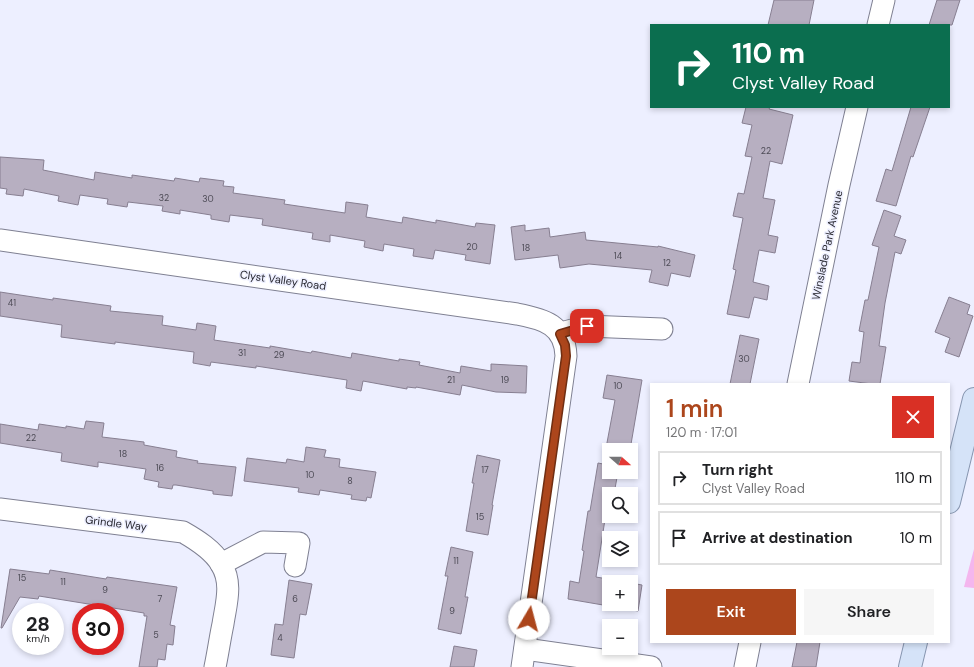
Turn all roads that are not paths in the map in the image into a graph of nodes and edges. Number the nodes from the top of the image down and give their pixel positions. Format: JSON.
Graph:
{"nodes":[{"id":1,"x":884,"y":0,"type":"edge"},
{"id":2,"x":878,"y":24,"type":"edge"},
{"id":3,"x":857,"y":108,"type":"edge"},
{"id":4,"x":0,"y":240,"type":"edge"},
{"id":5,"x":662,"y":329,"type":"dead end"},
{"id":6,"x":560,"y":334,"type":"junction"},
{"id":7,"x":798,"y":383,"type":"edge"},
{"id":8,"x":974,"y":399,"type":"edge"},
{"id":9,"x":950,"y":498,"type":"edge"},
{"id":10,"x":0,"y":509,"type":"edge"},
{"id":11,"x":221,"y":564,"type":"junction"},
{"id":12,"x":295,"y":566,"type":"dead end"},
{"id":13,"x":750,"y":643,"type":"edge"},
{"id":14,"x":916,"y":643,"type":"edge"},
{"id":15,"x":523,"y":658,"type":"edge"},
{"id":16,"x":215,"y":667,"type":"edge"},
{"id":17,"x":651,"y":667,"type":"edge"},
{"id":18,"x":745,"y":667,"type":"edge"},
{"id":19,"x":910,"y":667,"type":"edge"}],
"edges":[{"from":1,"to":2,"type":"street"},
{"from":3,"to":7,"type":"street","name":"Winslade Park Avenue"},
{"from":4,"to":6,"type":"street","name":"Clyst Valley Road"},
{"from":5,"to":6,"type":"street"},
{"from":6,"to":15,"type":"street"},
{"from":8,"to":9,"type":"main road"},
{"from":10,"to":11,"type":"street","name":"Grindle Way"},
{"from":11,"to":12,"type":"street"},
{"from":11,"to":16,"type":"street","name":"Grindle Way"},
{"from":13,"to":18,"type":"street"},
{"from":14,"to":19,"type":"main road"},
{"from":15,"to":17,"type":"street"}]}
